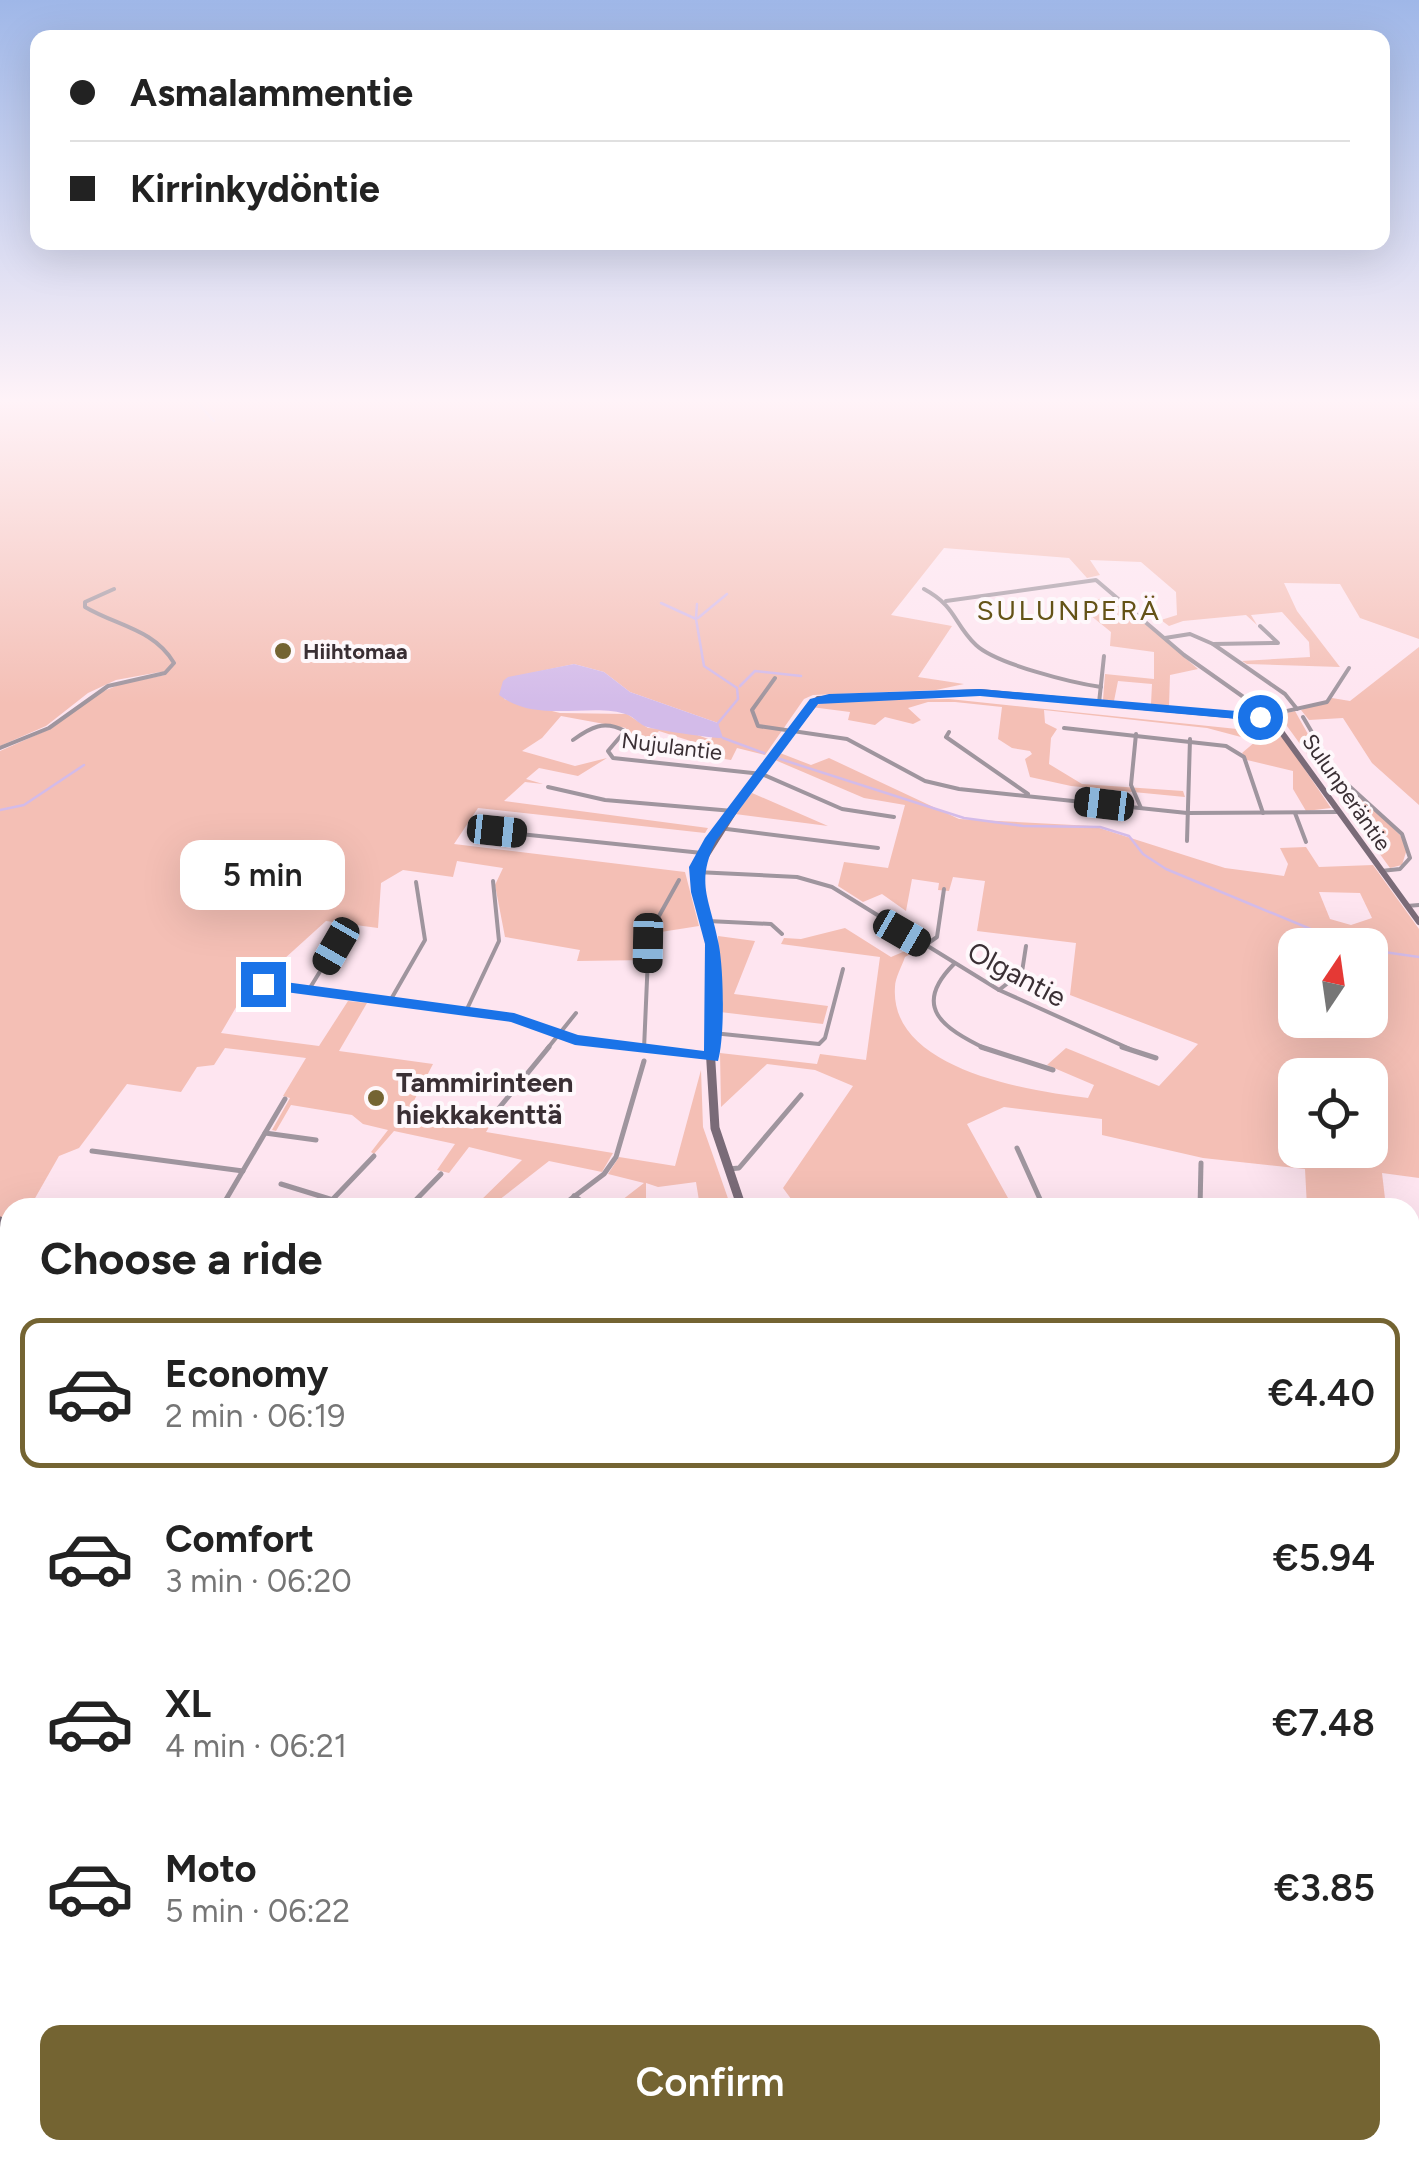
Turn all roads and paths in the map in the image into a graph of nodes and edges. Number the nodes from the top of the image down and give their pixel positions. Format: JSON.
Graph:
{"nodes":[{"id":1,"x":114,"y":589,"type":"dead end"},
{"id":2,"x":924,"y":589,"type":"dead end"},
{"id":3,"x":946,"y":601,"type":"junction"},
{"id":4,"x":1260,"y":626,"type":"dead end"},
{"id":5,"x":1164,"y":638,"type":"junction"},
{"id":6,"x":1213,"y":644,"type":"junction"},
{"id":7,"x":1104,"y":656,"type":"dead end"},
{"id":8,"x":1349,"y":668,"type":"dead end"},
{"id":9,"x":775,"y":678,"type":"dead end"},
{"id":10,"x":1101,"y":686,"type":"junction"},
{"id":11,"x":1099,"y":703,"type":"junction"},
{"id":12,"x":1297,"y":709,"type":"junction"},
{"id":13,"x":1269,"y":715,"type":"junction"},
{"id":14,"x":1303,"y":717,"type":"dead end"},
{"id":15,"x":752,"y":718,"type":"junction"},
{"id":16,"x":759,"y":718,"type":"dead end"},
{"id":17,"x":1064,"y":728,"type":"dead end"},
{"id":18,"x":789,"y":732,"type":"junction"},
{"id":19,"x":950,"y":732,"type":"dead end"},
{"id":20,"x":1136,"y":734,"type":"junction"},
{"id":21,"x":1190,"y":739,"type":"junction"},
{"id":22,"x":574,"y":740,"type":"dead end"},
{"id":23,"x":0,"y":748,"type":"edge"},
{"id":24,"x":762,"y":774,"type":"junction"},
{"id":25,"x":548,"y":786,"type":"dead end"},
{"id":26,"x":1031,"y":796,"type":"junction"},
{"id":27,"x":1141,"y":808,"type":"junction"},
{"id":28,"x":733,"y":810,"type":"junction"},
{"id":29,"x":1187,"y":812,"type":"junction"},
{"id":30,"x":1263,"y":812,"type":"junction"},
{"id":31,"x":1338,"y":812,"type":"junction"},
{"id":32,"x":1295,"y":813,"type":"junction"},
{"id":33,"x":894,"y":817,"type":"dead end"},
{"id":34,"x":719,"y":828,"type":"junction"},
{"id":35,"x":481,"y":830,"type":"dead end"},
{"id":36,"x":1187,"y":841,"type":"dead end"},
{"id":37,"x":1306,"y":842,"type":"dead end"},
{"id":38,"x":878,"y":848,"type":"dead end"},
{"id":39,"x":702,"y":853,"type":"junction"},
{"id":40,"x":1381,"y":871,"type":"junction"},
{"id":41,"x":696,"y":872,"type":"junction"},
{"id":42,"x":492,"y":880,"type":"dead end"},
{"id":43,"x":679,"y":880,"type":"dead end"},
{"id":44,"x":416,"y":882,"type":"dead end"},
{"id":45,"x":944,"y":889,"type":"dead end"},
{"id":46,"x":1419,"y":905,"type":"edge"},
{"id":47,"x":1407,"y":906,"type":"junction"},
{"id":48,"x":708,"y":920,"type":"junction"},
{"id":49,"x":1419,"y":922,"type":"edge"},
{"id":50,"x":782,"y":934,"type":"dead end"},
{"id":51,"x":340,"y":940,"type":"dead end"},
{"id":52,"x":924,"y":946,"type":"junction"},
{"id":53,"x":1026,"y":946,"type":"dead end"},
{"id":54,"x":954,"y":964,"type":"junction"},
{"id":55,"x":843,"y":969,"type":"dead end"},
{"id":56,"x":263,"y":984,"type":"dead end"},
{"id":57,"x":999,"y":990,"type":"junction"},
{"id":58,"x":308,"y":991,"type":"junction"},
{"id":59,"x":390,"y":1001,"type":"junction"},
{"id":60,"x":467,"y":1010,"type":"junction"},
{"id":61,"x":576,"y":1012,"type":"dead end"},
{"id":62,"x":713,"y":1033,"type":"junction"},
{"id":63,"x":558,"y":1035,"type":"junction"},
{"id":64,"x":644,"y":1049,"type":"junction"},
{"id":65,"x":712,"y":1057,"type":"junction"},
{"id":66,"x":1156,"y":1058,"type":"dead end"},
{"id":67,"x":644,"y":1061,"type":"dead end"},
{"id":68,"x":1054,"y":1070,"type":"dead end"},
{"id":69,"x":801,"y":1095,"type":"dead end"},
{"id":70,"x":285,"y":1098,"type":"dead end"},
{"id":71,"x":499,"y":1108,"type":"dead end"},
{"id":72,"x":265,"y":1133,"type":"junction"},
{"id":73,"x":316,"y":1140,"type":"dead end"},
{"id":74,"x":1018,"y":1148,"type":"dead end"},
{"id":75,"x":92,"y":1150,"type":"dead end"},
{"id":76,"x":374,"y":1156,"type":"dead end"},
{"id":77,"x":1201,"y":1163,"type":"dead end"},
{"id":78,"x":729,"y":1169,"type":"junction"},
{"id":79,"x":243,"y":1171,"type":"junction"},
{"id":80,"x":441,"y":1174,"type":"dead end"},
{"id":81,"x":281,"y":1184,"type":"dead end"},
{"id":82,"x":574,"y":1196,"type":"junction"},
{"id":83,"x":227,"y":1198,"type":"edge"},
{"id":84,"x":326,"y":1198,"type":"edge"},
{"id":85,"x":334,"y":1198,"type":"edge"},
{"id":86,"x":418,"y":1198,"type":"edge"},
{"id":87,"x":572,"y":1198,"type":"edge"},
{"id":88,"x":577,"y":1198,"type":"edge"},
{"id":89,"x":739,"y":1198,"type":"edge"},
{"id":90,"x":1040,"y":1198,"type":"edge"},
{"id":91,"x":1200,"y":1198,"type":"edge"}],
"edges":[{"from":1,"to":23,"type":"street"},
{"from":2,"to":3,"type":"street"},
{"from":3,"to":5,"type":"street","name":"Sulunperäntie"},
{"from":3,"to":10,"type":"street"},
{"from":4,"to":6,"type":"street"},
{"from":5,"to":6,"type":"street"},
{"from":5,"to":13,"type":"street","name":"Sulunperäntie"},
{"from":6,"to":12,"type":"street"},
{"from":7,"to":10,"type":"street"},
{"from":8,"to":12,"type":"street"},
{"from":9,"to":15,"type":"street"},
{"from":10,"to":11,"type":"street"},
{"from":11,"to":13,"type":"street"},
{"from":11,"to":18,"type":"street"},
{"from":12,"to":13,"type":"street"},
{"from":13,"to":31,"type":"street","name":"Sulunperäntie"},
{"from":14,"to":40,"type":"street"},
{"from":15,"to":16,"type":"street"},
{"from":15,"to":18,"type":"street"},
{"from":17,"to":20,"type":"street"},
{"from":18,"to":24,"type":"street"},
{"from":18,"to":26,"type":"street"},
{"from":19,"to":26,"type":"street"},
{"from":20,"to":21,"type":"street"},
{"from":20,"to":27,"type":"street"},
{"from":21,"to":29,"type":"street"},
{"from":21,"to":30,"type":"street"},
{"from":22,"to":24,"type":"street","name":"Nujulantie"},
{"from":24,"to":28,"type":"street"},
{"from":24,"to":33,"type":"street"},
{"from":25,"to":28,"type":"street"},
{"from":26,"to":27,"type":"street"},
{"from":27,"to":29,"type":"street"},
{"from":28,"to":34,"type":"street"},
{"from":29,"to":30,"type":"street"},
{"from":29,"to":36,"type":"street"},
{"from":30,"to":32,"type":"street"},
{"from":31,"to":32,"type":"street"},
{"from":31,"to":40,"type":"street","name":"Sulunperäntie"},
{"from":32,"to":37,"type":"street"},
{"from":34,"to":38,"type":"street"},
{"from":34,"to":39,"type":"street"},
{"from":35,"to":39,"type":"street"},
{"from":39,"to":41,"type":"street"},
{"from":40,"to":47,"type":"street","name":"Sulunperäntie"},
{"from":41,"to":48,"type":"street"},
{"from":41,"to":52,"type":"street","name":"Olgantie"},
{"from":42,"to":60,"type":"street"},
{"from":43,"to":64,"type":"street"},
{"from":44,"to":59,"type":"street"},
{"from":45,"to":52,"type":"street"},
{"from":46,"to":47,"type":"street"},
{"from":47,"to":49,"type":"street","name":"Sulunperäntie"},
{"from":48,"to":50,"type":"street"},
{"from":48,"to":62,"type":"street"},
{"from":51,"to":58,"type":"street"},
{"from":52,"to":54,"type":"street","name":"Olgantie"},
{"from":53,"to":57,"type":"street"},
{"from":54,"to":57,"type":"street","name":"Olgantie"},
{"from":54,"to":68,"type":"street"},
{"from":55,"to":62,"type":"street"},
{"from":56,"to":58,"type":"street"},
{"from":57,"to":66,"type":"street","name":"Olgantie"},
{"from":58,"to":59,"type":"street"},
{"from":59,"to":60,"type":"street"},
{"from":60,"to":63,"type":"street"},
{"from":61,"to":63,"type":"street"},
{"from":62,"to":65,"type":"street"},
{"from":63,"to":64,"type":"street"},
{"from":63,"to":71,"type":"street"},
{"from":64,"to":65,"type":"street"},
{"from":65,"to":78,"type":"street"},
{"from":67,"to":82,"type":"street"},
{"from":69,"to":78,"type":"street"},
{"from":70,"to":72,"type":"street"},
{"from":72,"to":73,"type":"street"},
{"from":72,"to":79,"type":"street"},
{"from":74,"to":90,"type":"street"},
{"from":75,"to":79,"type":"street"},
{"from":76,"to":85,"type":"street"},
{"from":77,"to":91,"type":"street"},
{"from":78,"to":89,"type":"street"},
{"from":79,"to":83,"type":"street"},
{"from":80,"to":86,"type":"street"},
{"from":81,"to":84,"type":"street"},
{"from":82,"to":87,"type":"street"},
{"from":82,"to":88,"type":"street"}]}
